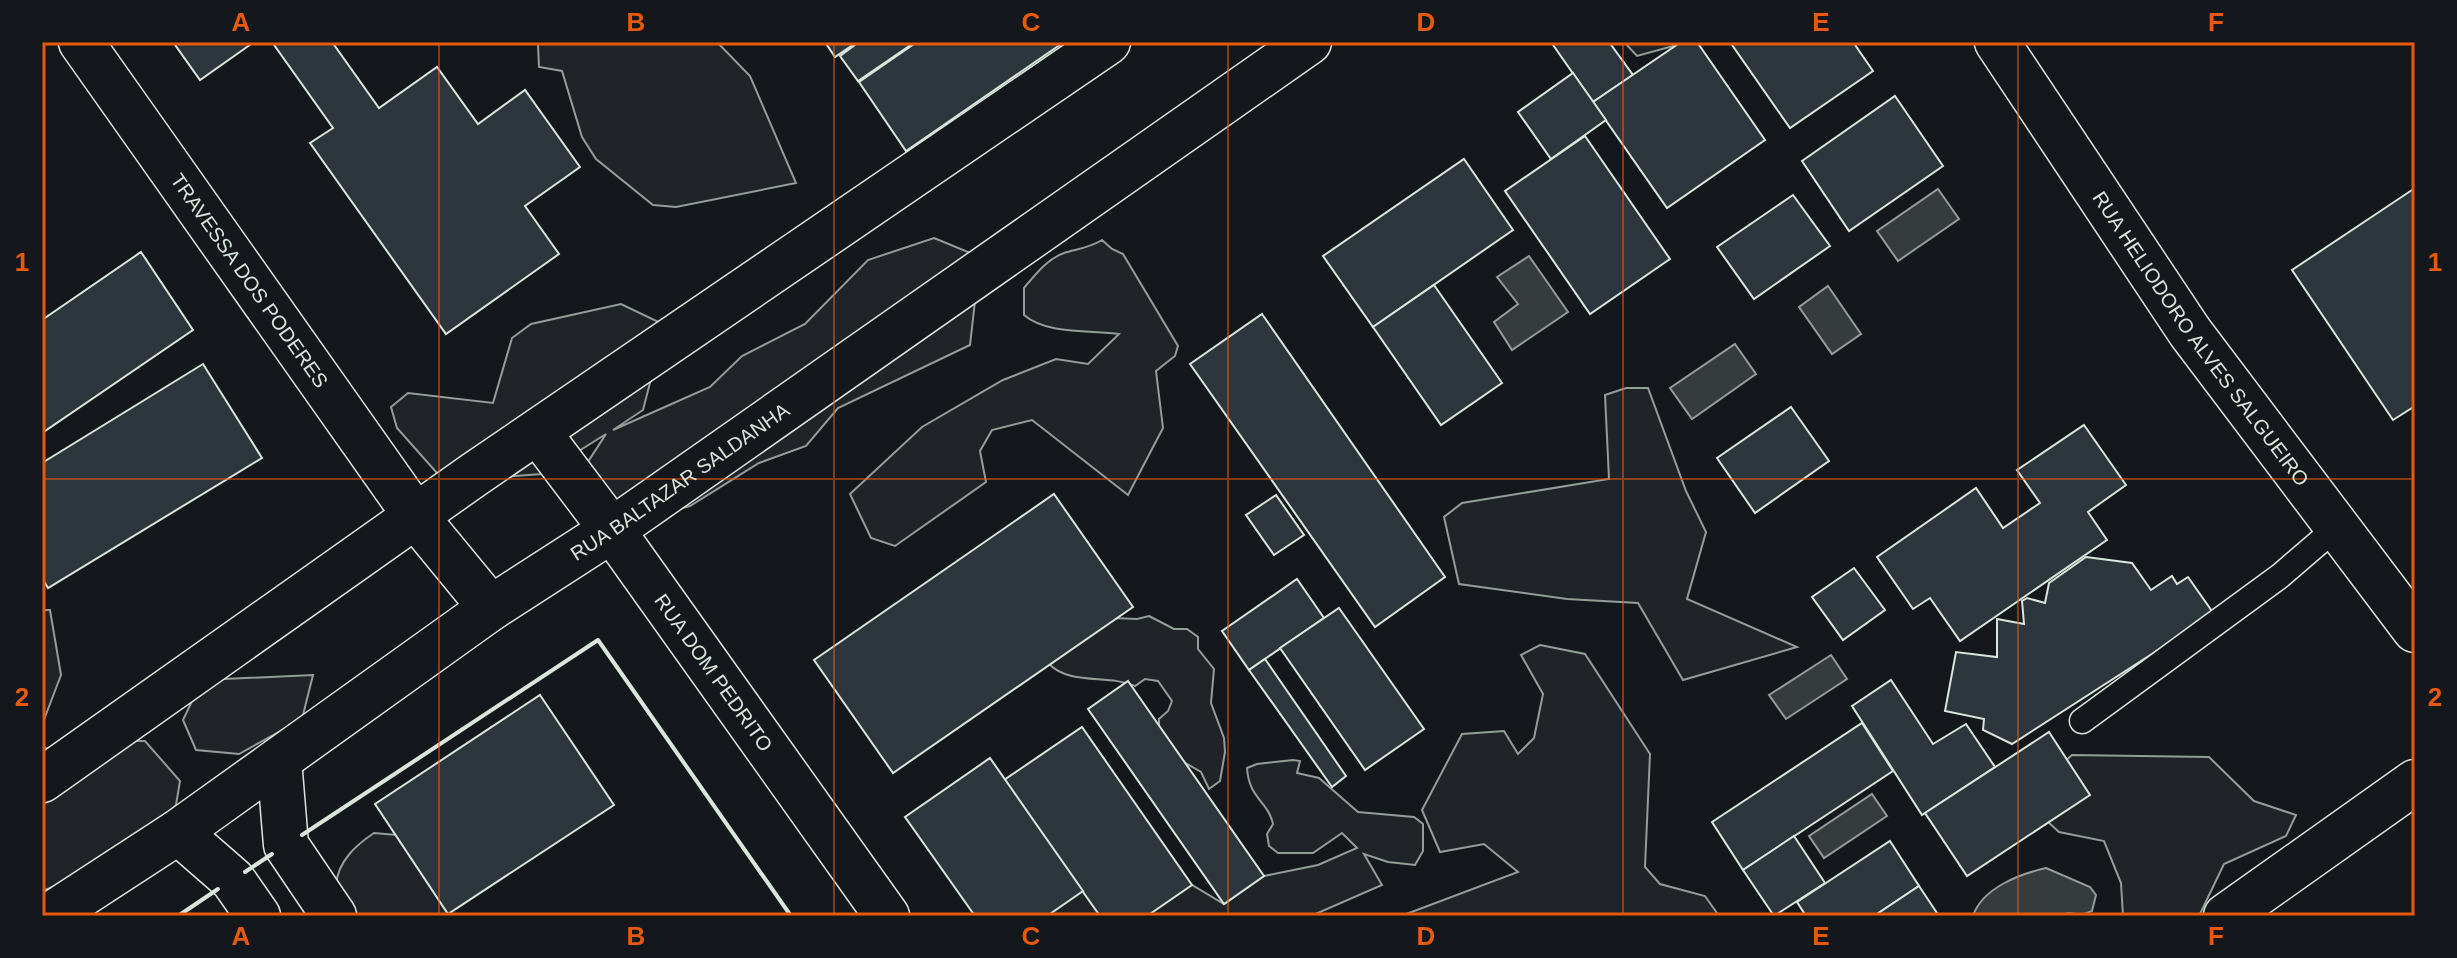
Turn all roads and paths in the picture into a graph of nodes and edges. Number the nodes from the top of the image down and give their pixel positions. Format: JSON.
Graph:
{"nodes":[{"id":1,"x":81,"y":42,"type":"edge"},
{"id":2,"x":1108,"y":42,"type":"edge"},
{"id":3,"x":1309,"y":42,"type":"edge"},
{"id":4,"x":1997,"y":42,"type":"edge"},
{"id":5,"x":538,"y":432,"type":"junction"},
{"id":6,"x":417,"y":518,"type":"junction"},
{"id":7,"x":2337,"y":527,"type":"junction"},
{"id":8,"x":612,"y":530,"type":"junction"},
{"id":9,"x":491,"y":608,"type":"junction"},
{"id":10,"x":2415,"y":630,"type":"edge"},
{"id":11,"x":2082,"y":721,"type":"dead end"},
{"id":12,"x":279,"y":760,"type":"junction"},
{"id":13,"x":42,"y":780,"type":"edge"},
{"id":14,"x":2415,"y":782,"type":"edge"},
{"id":15,"x":178,"y":832,"type":"junction"},
{"id":16,"x":49,"y":916,"type":"edge"},
{"id":17,"x":258,"y":916,"type":"edge"},
{"id":18,"x":334,"y":916,"type":"edge"},
{"id":19,"x":887,"y":916,"type":"edge"},
{"id":20,"x":2226,"y":916,"type":"edge"}],
"edges":[{"from":1,"to":6,"type":"main road","name":"TRAVESSA DOS PODERES"},
{"from":2,"to":5,"type":"main road"},
{"from":3,"to":8,"type":"main road","name":"RUA BALTAZAR SALDANHA"},
{"from":4,"to":7,"type":"main road","name":"RUA HELIODORO ALVES SALGUEIRO"},
{"from":5,"to":6,"type":"main road"},
{"from":5,"to":8,"type":"main road","name":"RUA DOM PEDRITO"},
{"from":6,"to":9,"type":"main road","name":"TRAVESSA DOS PODERES"},
{"from":6,"to":13,"type":"main road"},
{"from":7,"to":10,"type":"main road","name":"RUA HELIODORO ALVES SALGUEIRO"},
{"from":7,"to":11,"type":"lane"},
{"from":8,"to":9,"type":"main road","name":"RUA BALTAZAR SALDANHA"},
{"from":8,"to":19,"type":"main road","name":"RUA DOM PEDRITO"},
{"from":9,"to":12,"type":"main road","name":"RUA BALTAZAR SALDANHA"},
{"from":12,"to":15,"type":"main road","name":"RUA BALTAZAR SALDANHA"},
{"from":12,"to":18,"type":"main road"},
{"from":14,"to":20,"type":"main road"},
{"from":15,"to":16,"type":"main road","name":"RUA BALTAZAR SALDANHA"},
{"from":15,"to":17,"type":"main road"}]}
